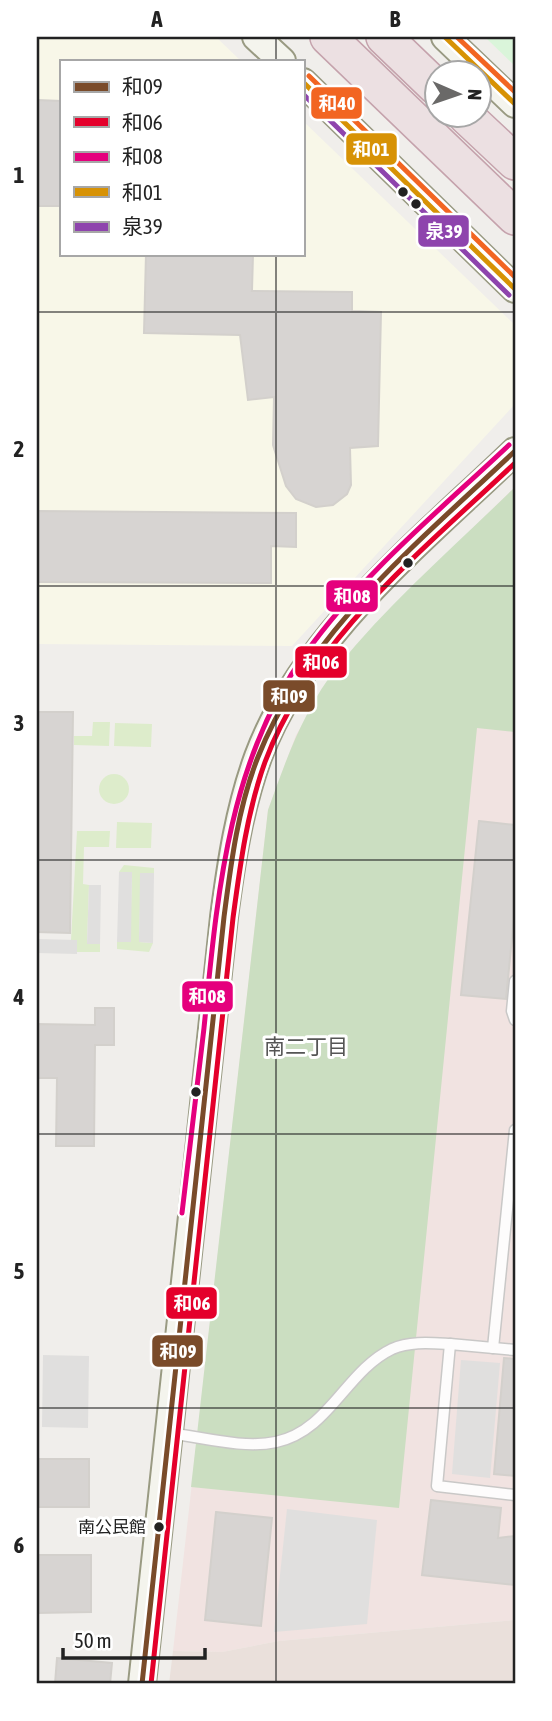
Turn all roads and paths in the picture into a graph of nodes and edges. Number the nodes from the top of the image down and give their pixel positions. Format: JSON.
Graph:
{"nodes":[{"id":1,"x":257,"y":37,"type":"edge"},
{"id":2,"x":328,"y":37,"type":"edge"},
{"id":3,"x":384,"y":37,"type":"edge"},
{"id":4,"x":445,"y":37,"type":"edge"},
{"id":5,"x":281,"y":60,"type":"edge"},
{"id":6,"x":422,"y":74,"type":"edge"},
{"id":7,"x":304,"y":83,"type":"edge"},
{"id":8,"x":515,"y":104,"type":"edge"},
{"id":9,"x":482,"y":130,"type":"edge"},
{"id":10,"x":515,"y":162,"type":"edge"},
{"id":11,"x":515,"y":217,"type":"edge"},
{"id":12,"x":515,"y":289,"type":"edge"},
{"id":13,"x":515,"y":451,"type":"edge"},
{"id":14,"x":515,"y":981,"type":"edge"},
{"id":15,"x":515,"y":1020,"type":"edge"},
{"id":16,"x":515,"y":1130,"type":"edge"},
{"id":17,"x":450,"y":1344,"type":"junction"},
{"id":18,"x":494,"y":1348,"type":"junction"},
{"id":19,"x":515,"y":1350,"type":"edge"},
{"id":20,"x":168,"y":1433,"type":"junction"},
{"id":21,"x":515,"y":1495,"type":"edge"},
{"id":22,"x":142,"y":1684,"type":"edge"}],
"edges":[{"from":1,"to":5,"type":"street"},
{"from":2,"to":11,"type":"highway"},
{"from":3,"to":6,"type":"highway"},
{"from":4,"to":8,"type":"street"},
{"from":7,"to":12,"type":"street"},
{"from":9,"to":10,"type":"highway"},
{"from":13,"to":20,"type":"street"},
{"from":14,"to":15,"type":"lane"},
{"from":16,"to":18,"type":"lane"},
{"from":17,"to":18,"type":"lane"},
{"from":17,"to":20,"type":"lane"},
{"from":17,"to":21,"type":"lane"},
{"from":18,"to":19,"type":"lane"},
{"from":20,"to":22,"type":"street"}]}
